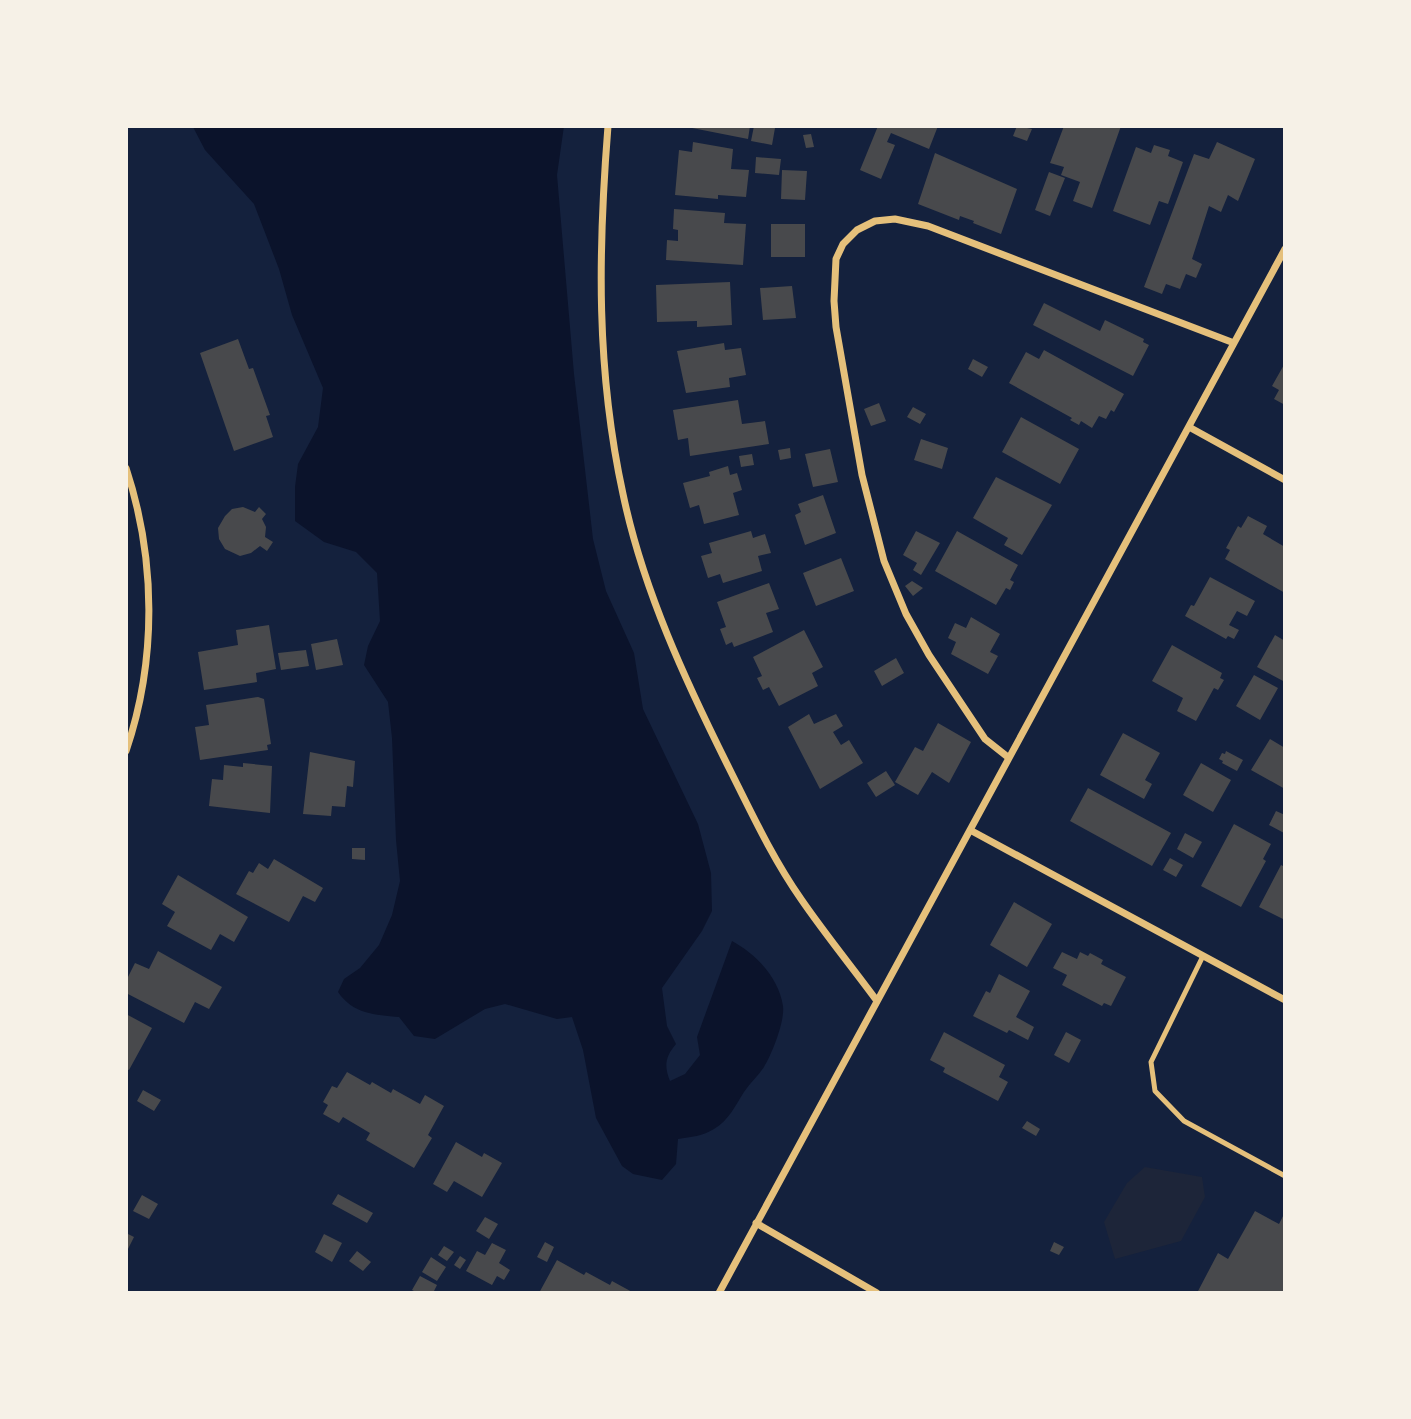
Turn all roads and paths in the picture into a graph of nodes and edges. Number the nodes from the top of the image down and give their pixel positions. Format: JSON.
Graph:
{"nodes":[{"id":1,"x":608,"y":126,"type":"edge"},
{"id":2,"x":1285,"y":249,"type":"edge"},
{"id":3,"x":1234,"y":343,"type":"junction"},
{"id":4,"x":1189,"y":427,"type":"junction"},
{"id":5,"x":126,"y":468,"type":"edge"},
{"id":6,"x":1285,"y":480,"type":"edge"},
{"id":7,"x":126,"y":751,"type":"edge"},
{"id":8,"x":1009,"y":758,"type":"junction"},
{"id":9,"x":970,"y":830,"type":"junction"},
{"id":10,"x":1203,"y":956,"type":"junction"},
{"id":11,"x":1285,"y":1000,"type":"edge"},
{"id":12,"x":877,"y":1001,"type":"junction"},
{"id":13,"x":1285,"y":1176,"type":"edge"},
{"id":14,"x":756,"y":1223,"type":"junction"},
{"id":15,"x":719,"y":1293,"type":"edge"},
{"id":16,"x":877,"y":1293,"type":"edge"}],
"edges":[{"from":1,"to":12,"type":"street"},
{"from":2,"to":3,"type":"street"},
{"from":3,"to":4,"type":"street"},
{"from":3,"to":8,"type":"street"},
{"from":4,"to":6,"type":"street"},
{"from":4,"to":8,"type":"street"},
{"from":5,"to":7,"type":"street"},
{"from":8,"to":9,"type":"street"},
{"from":9,"to":10,"type":"street"},
{"from":9,"to":12,"type":"street"},
{"from":10,"to":11,"type":"street"},
{"from":10,"to":13,"type":"lane"},
{"from":12,"to":14,"type":"street"},
{"from":14,"to":15,"type":"street"},
{"from":14,"to":16,"type":"street"}]}
